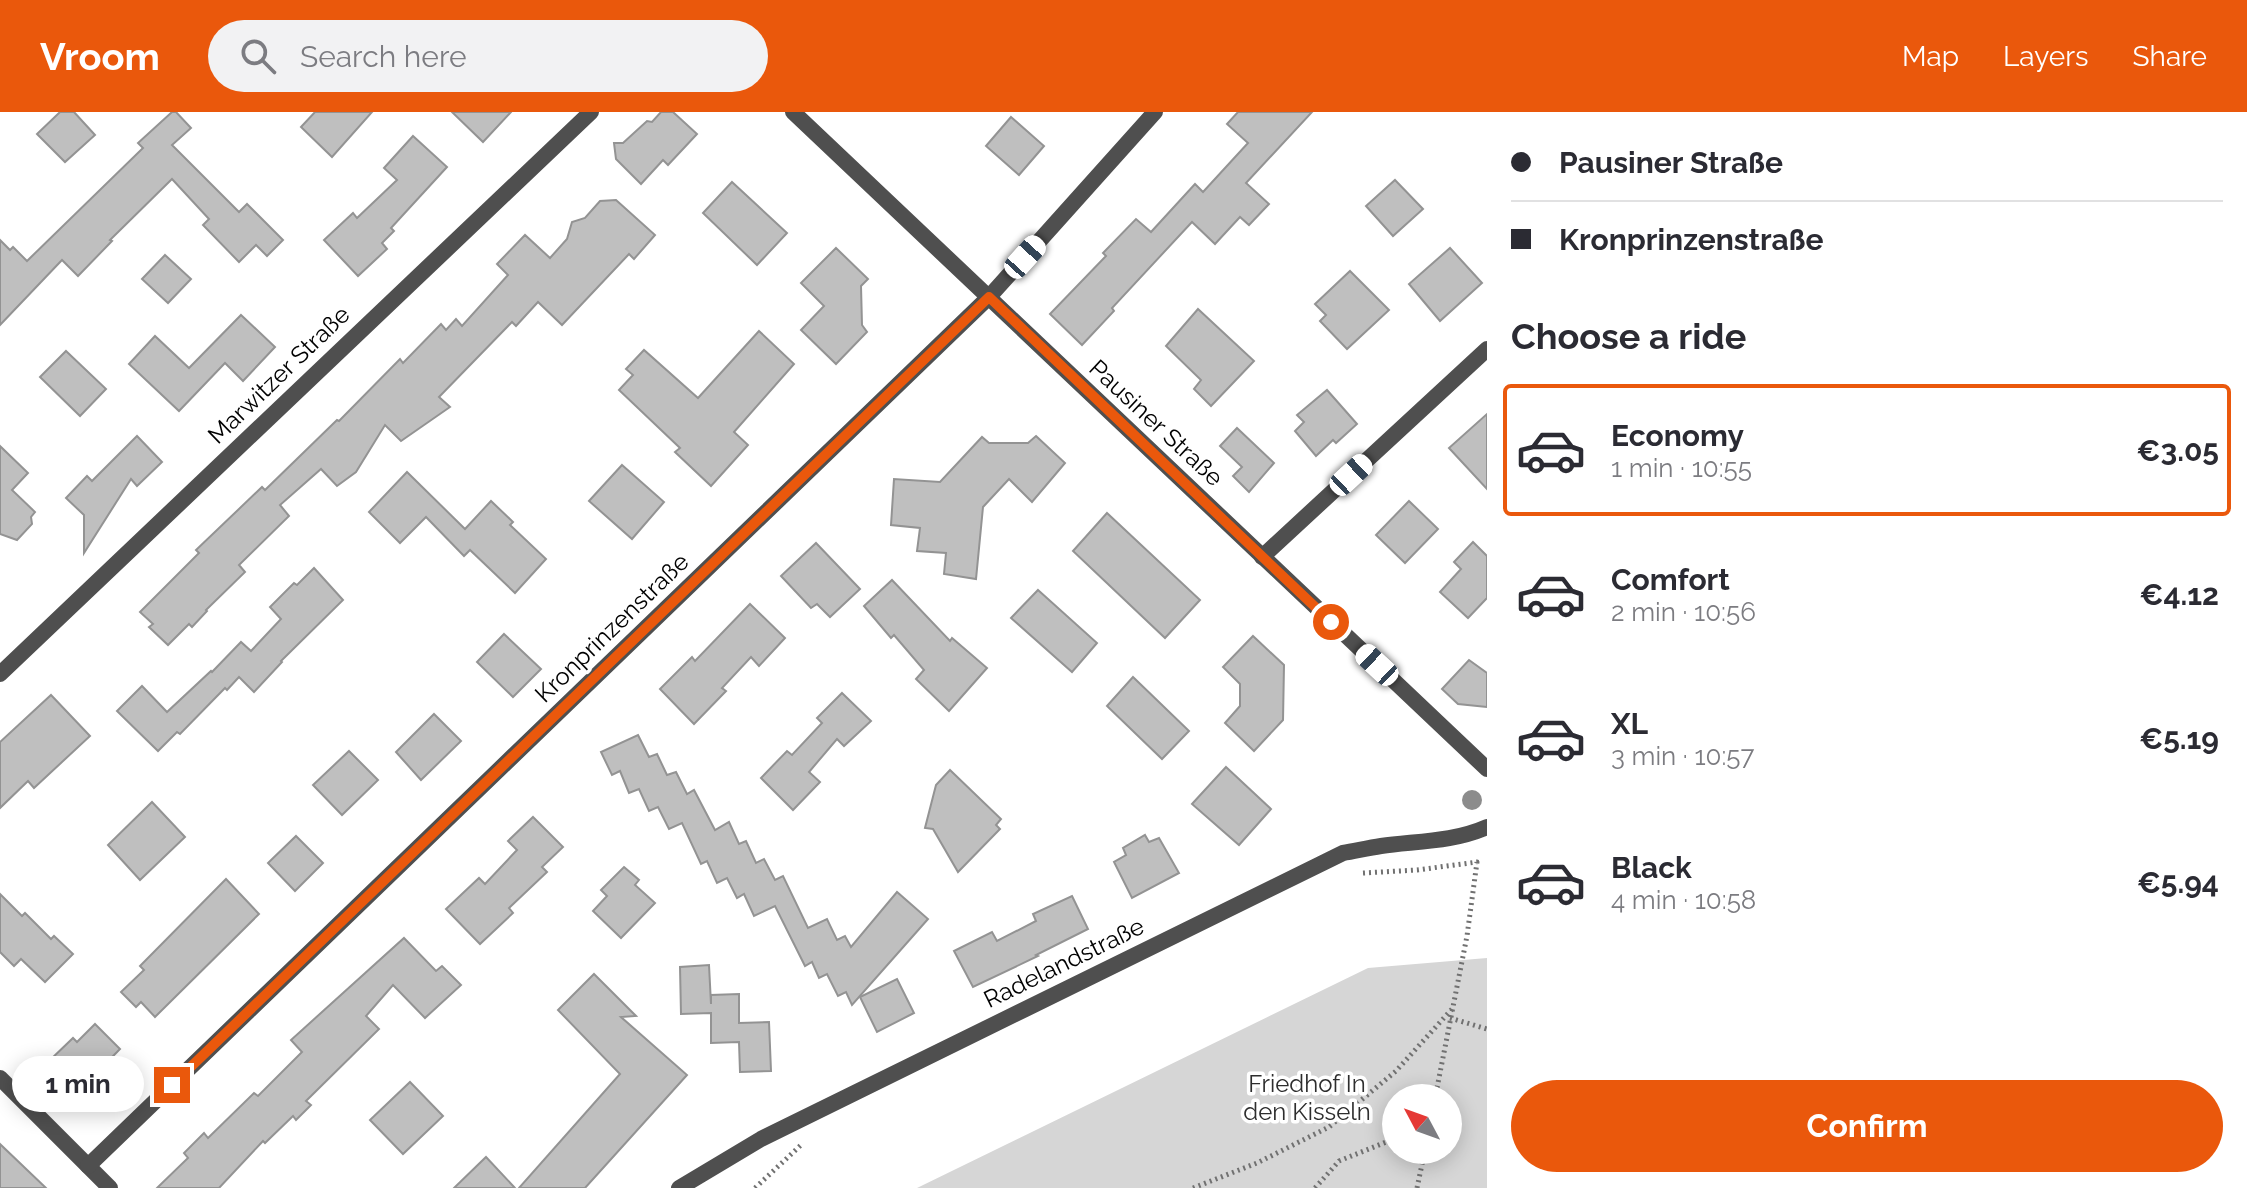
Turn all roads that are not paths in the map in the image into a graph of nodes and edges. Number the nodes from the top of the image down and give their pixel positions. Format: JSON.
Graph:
{"nodes":[{"id":1,"x":591,"y":112,"type":"edge"},
{"id":2,"x":793,"y":112,"type":"edge"},
{"id":3,"x":1155,"y":112,"type":"edge"},
{"id":4,"x":989,"y":297,"type":"junction"},
{"id":5,"x":1487,"y":349,"type":"edge"},
{"id":6,"x":1262,"y":557,"type":"junction"},
{"id":7,"x":0,"y":674,"type":"edge"},
{"id":8,"x":1487,"y":769,"type":"edge"},
{"id":9,"x":1487,"y":827,"type":"edge"},
{"id":10,"x":0,"y":1078,"type":"edge"},
{"id":11,"x":88,"y":1166,"type":"junction"},
{"id":12,"x":110,"y":1188,"type":"edge"},
{"id":13,"x":679,"y":1188,"type":"edge"}],
"edges":[{"from":1,"to":7,"type":"street","name":"Marwitzer Straße"},
{"from":2,"to":4,"type":"street","name":"Pausiner Straße"},
{"from":3,"to":4,"type":"street","name":"Kronprinzenstraße"},
{"from":4,"to":6,"type":"street","name":"Pausiner Straße"},
{"from":4,"to":11,"type":"street","name":"Kronprinzenstraße"},
{"from":5,"to":6,"type":"street"},
{"from":6,"to":8,"type":"street","name":"Pausiner Straße"},
{"from":9,"to":13,"type":"street","name":"Radelandstraße"},
{"from":10,"to":11,"type":"street"},
{"from":11,"to":12,"type":"street"}]}
